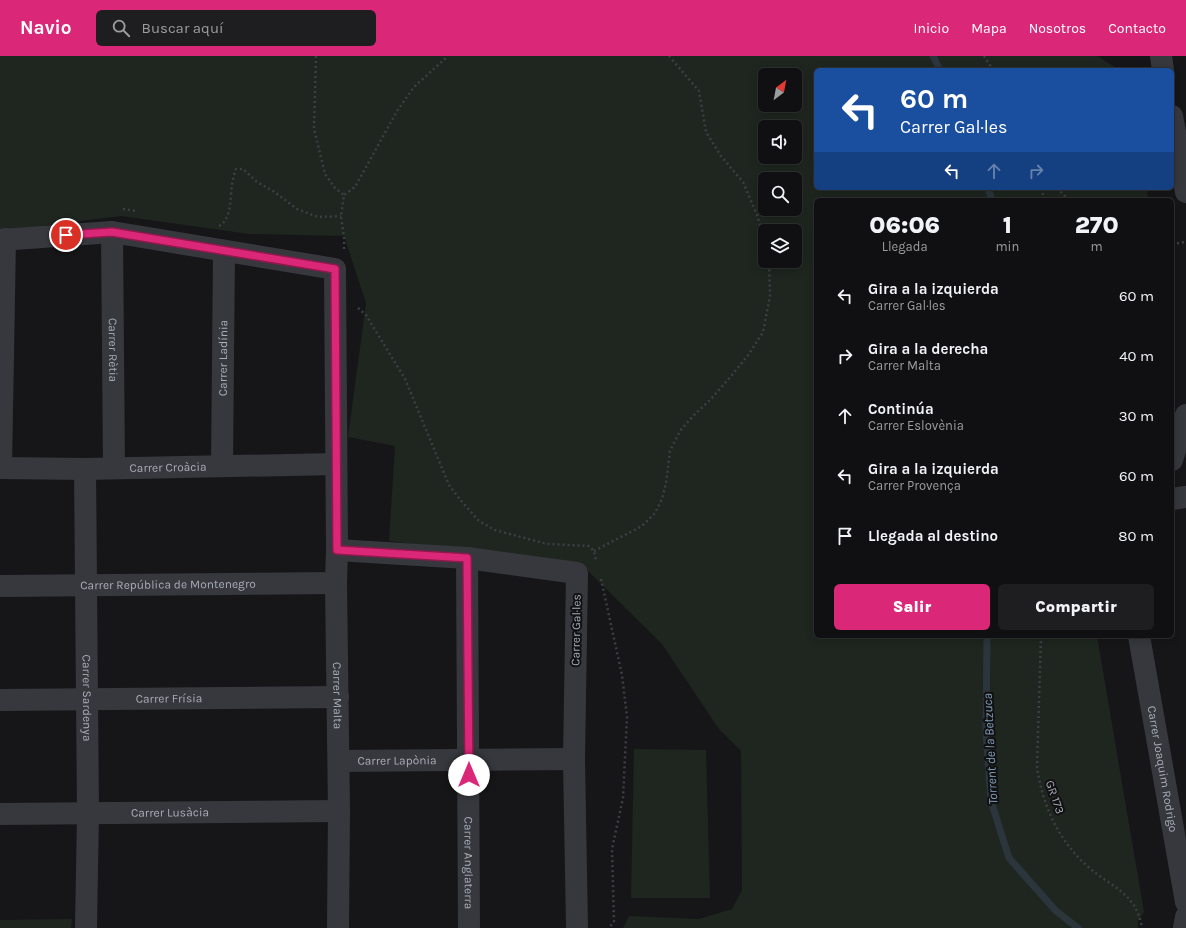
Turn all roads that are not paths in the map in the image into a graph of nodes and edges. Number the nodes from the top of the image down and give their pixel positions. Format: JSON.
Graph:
{"nodes":[{"id":1,"x":1161,"y":56,"type":"edge"},
{"id":2,"x":1163,"y":68,"type":"edge"},
{"id":3,"x":1174,"y":127,"type":"edge"},
{"id":4,"x":1186,"y":192,"type":"edge"},
{"id":5,"x":112,"y":232,"type":"junction"},
{"id":6,"x":2,"y":239,"type":"edge"},
{"id":7,"x":224,"y":251,"type":"junction"},
{"id":8,"x":1186,"y":414,"type":"edge"},
{"id":9,"x":1174,"y":453,"type":"edge"},
{"id":10,"x":336,"y":464,"type":"junction"},
{"id":11,"x":222,"y":466,"type":"junction"},
{"id":12,"x":114,"y":467,"type":"junction"},
{"id":13,"x":0,"y":468,"type":"edge"},
{"id":14,"x":85,"y":468,"type":"junction"},
{"id":15,"x":1186,"y":497,"type":"edge"},
{"id":16,"x":1174,"y":499,"type":"edge"},
{"id":17,"x":337,"y":550,"type":"junction"},
{"id":18,"x":467,"y":558,"type":"junction"},
{"id":19,"x":336,"y":583,"type":"junction"},
{"id":20,"x":0,"y":586,"type":"edge"},
{"id":21,"x":85,"y":586,"type":"junction"},
{"id":22,"x":1139,"y":638,"type":"edge"},
{"id":23,"x":338,"y":697,"type":"junction"},
{"id":24,"x":0,"y":700,"type":"edge"},
{"id":25,"x":86,"y":700,"type":"junction"},
{"id":26,"x":469,"y":759,"type":"junction"},
{"id":27,"x":574,"y":759,"type":"junction"},
{"id":28,"x":339,"y":761,"type":"junction"},
{"id":29,"x":339,"y":811,"type":"junction"},
{"id":30,"x":88,"y":813,"type":"junction"},
{"id":31,"x":0,"y":814,"type":"edge"},
{"id":32,"x":1186,"y":902,"type":"edge"},
{"id":33,"x":1186,"y":917,"type":"edge"},
{"id":34,"x":1186,"y":924,"type":"edge"},
{"id":35,"x":86,"y":928,"type":"edge"},
{"id":36,"x":338,"y":928,"type":"edge"},
{"id":37,"x":469,"y":928,"type":"edge"},
{"id":38,"x":577,"y":928,"type":"edge"},
{"id":39,"x":1184,"y":928,"type":"edge"}],
"edges":[{"from":1,"to":2,"type":"street"},
{"from":3,"to":4,"type":"street"},
{"from":5,"to":6,"type":"street"},
{"from":5,"to":7,"type":"street"},
{"from":5,"to":12,"type":"street","name":"Carrer Rètia"},
{"from":6,"to":13,"type":"street"},
{"from":7,"to":10,"type":"street","name":"Carrer Malta"},
{"from":7,"to":11,"type":"street","name":"Carrer Ladínia"},
{"from":8,"to":9,"type":"street"},
{"from":10,"to":11,"type":"street","name":"Carrer Croàcia"},
{"from":10,"to":17,"type":"street","name":"Carrer Malta"},
{"from":11,"to":12,"type":"street","name":"Carrer Croàcia"},
{"from":12,"to":14,"type":"street","name":"Carrer Croàcia"},
{"from":13,"to":14,"type":"street","name":"Carrer Croàcia"},
{"from":14,"to":21,"type":"street","name":"Carrer Sardenya"},
{"from":15,"to":16,"type":"street"},
{"from":17,"to":18,"type":"street","name":"Carrer Gal·les"},
{"from":17,"to":19,"type":"street","name":"Carrer Malta"},
{"from":18,"to":26,"type":"street","name":"Carrer Anglaterra"},
{"from":18,"to":27,"type":"street","name":"Carrer Gal·les"},
{"from":19,"to":21,"type":"street","name":"Carrer República de Montenegro"},
{"from":19,"to":23,"type":"street","name":"Carrer Malta"},
{"from":20,"to":21,"type":"street","name":"Carrer República de Montenegro"},
{"from":21,"to":25,"type":"street","name":"Carrer Sardenya"},
{"from":22,"to":32,"type":"street","name":"Carrer Joaquim Rodrigo"},
{"from":23,"to":25,"type":"street","name":"Carrer Frísia"},
{"from":23,"to":28,"type":"street","name":"Carrer Malta"},
{"from":24,"to":25,"type":"street","name":"Carrer Frísia"},
{"from":25,"to":30,"type":"street","name":"Carrer Sardenya"},
{"from":26,"to":27,"type":"street","name":"Carrer Lapònia"},
{"from":26,"to":28,"type":"street","name":"Carrer Lapònia"},
{"from":26,"to":37,"type":"street","name":"Carrer Anglaterra"},
{"from":27,"to":38,"type":"street","name":"Carrer Gal·les"},
{"from":28,"to":29,"type":"street","name":"Carrer Malta"},
{"from":29,"to":30,"type":"street","name":"Carrer Lusàcia"},
{"from":29,"to":36,"type":"street","name":"Carrer Malta"},
{"from":30,"to":31,"type":"street","name":"Carrer Lusàcia"},
{"from":30,"to":35,"type":"street","name":"Carrer Sardenya"},
{"from":33,"to":34,"type":"street"},
{"from":34,"to":39,"type":"street"}]}
